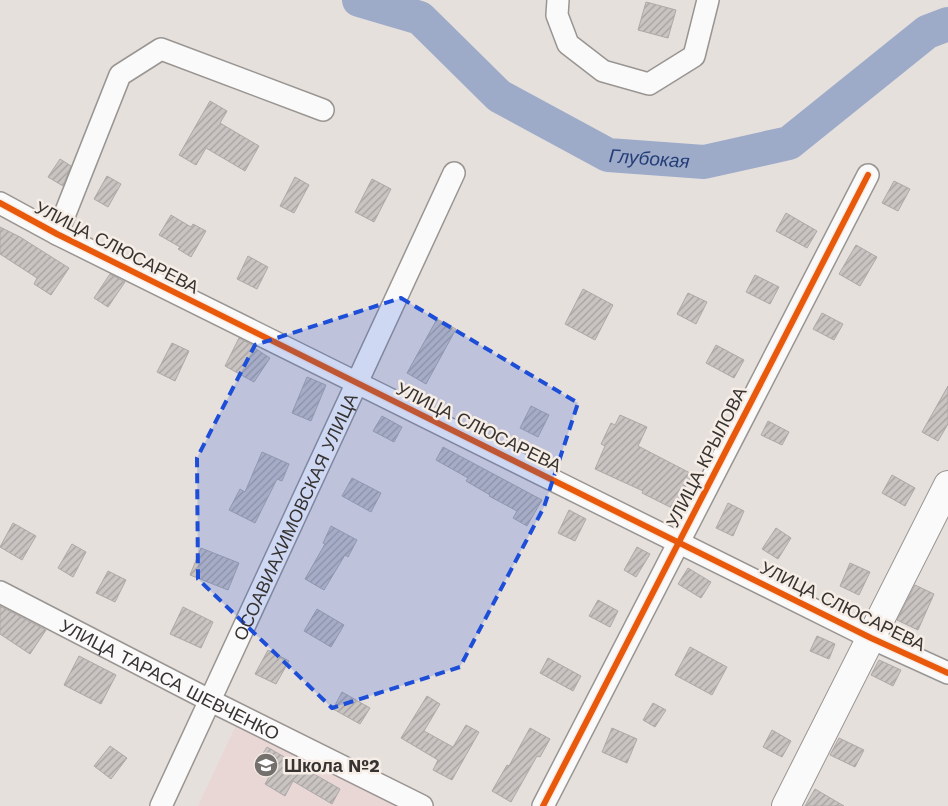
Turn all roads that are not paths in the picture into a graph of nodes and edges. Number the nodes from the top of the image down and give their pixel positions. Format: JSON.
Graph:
{"nodes":[{"id":1,"x":558,"y":0,"type":"edge"},
{"id":2,"x":708,"y":0,"type":"edge"},
{"id":3,"x":323,"y":110,"type":"dead end"},
{"id":4,"x":454,"y":173,"type":"dead end"},
{"id":5,"x":868,"y":175,"type":"dead end"},
{"id":6,"x":0,"y":203,"type":"edge"},
{"id":7,"x":57,"y":234,"type":"junction"},
{"id":8,"x":356,"y":383,"type":"junction"},
{"id":9,"x":948,"y":485,"type":"edge"},
{"id":10,"x":678,"y":543,"type":"junction"},
{"id":11,"x":0,"y":592,"type":"edge"},
{"id":12,"x":871,"y":638,"type":"junction"},
{"id":13,"x":948,"y":673,"type":"edge"},
{"id":14,"x":209,"y":700,"type":"junction"},
{"id":15,"x":161,"y":806,"type":"edge"},
{"id":16,"x":422,"y":806,"type":"edge"},
{"id":17,"x":543,"y":806,"type":"edge"},
{"id":18,"x":786,"y":806,"type":"edge"}],
"edges":[{"from":1,"to":2,"type":"street"},
{"from":3,"to":7,"type":"street"},
{"from":4,"to":8,"type":"street","name":"ОСОАВИАХИМОВСКАЯ УЛИЦА"},
{"from":5,"to":10,"type":"street","name":"УЛИЦА КРЫЛОВА"},
{"from":6,"to":7,"type":"street","name":"УЛИЦА СЛЮСАРЕВА"},
{"from":7,"to":8,"type":"street","name":"УЛИЦА СЛЮСАРЕВА"},
{"from":8,"to":10,"type":"street","name":"УЛИЦА СЛЮСАРЕВА"},
{"from":8,"to":14,"type":"street","name":"ОСОАВИАХИМОВСКАЯ УЛИЦА"},
{"from":9,"to":12,"type":"main road"},
{"from":10,"to":12,"type":"street","name":"УЛИЦА СЛЮСАРЕВА"},
{"from":10,"to":17,"type":"street","name":"УЛИЦА КРЫЛОВА"},
{"from":11,"to":14,"type":"street","name":"УЛИЦА ТАРАСА ШЕВЧЕНКО"},
{"from":12,"to":13,"type":"street","name":"УЛИЦА СЛЮСАРЕВА"},
{"from":12,"to":18,"type":"main road"},
{"from":14,"to":15,"type":"street","name":"ОСОАВИАХИМОВСКАЯ УЛИЦА"},
{"from":14,"to":16,"type":"street","name":"УЛИЦА ТАРАСА ШЕВЧЕНКО"}]}
